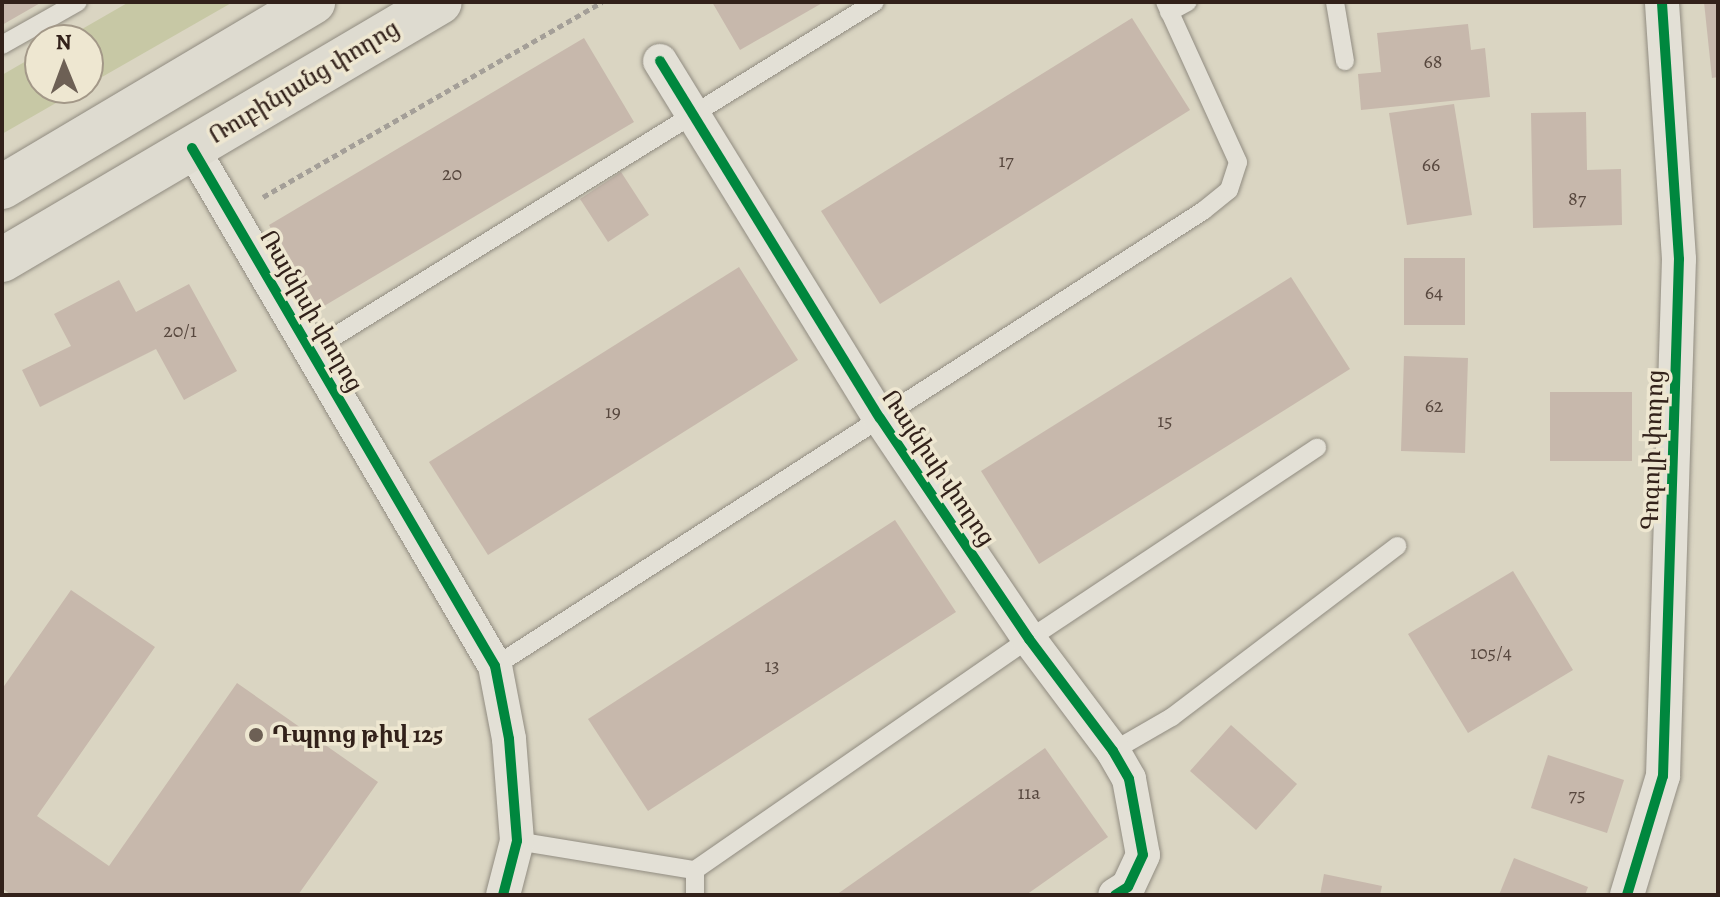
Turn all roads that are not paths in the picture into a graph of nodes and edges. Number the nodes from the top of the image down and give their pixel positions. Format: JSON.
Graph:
{"nodes":[{"id":1,"x":78,"y":2,"type":"edge"},
{"id":2,"x":313,"y":2,"type":"edge"},
{"id":3,"x":440,"y":2,"type":"edge"},
{"id":4,"x":875,"y":2,"type":"edge"},
{"id":5,"x":1188,"y":2,"type":"edge"},
{"id":6,"x":1335,"y":2,"type":"edge"},
{"id":7,"x":1662,"y":2,"type":"edge"},
{"id":8,"x":1167,"y":7,"type":"edge"},
{"id":9,"x":2,"y":45,"type":"edge"},
{"id":10,"x":660,"y":61,"type":"dead end"},
{"id":11,"x":1345,"y":61,"type":"dead end"},
{"id":12,"x":692,"y":115,"type":"junction"},
{"id":13,"x":192,"y":148,"type":"junction"},
{"id":14,"x":2,"y":187,"type":"edge"},
{"id":15,"x":2,"y":260,"type":"edge"},
{"id":16,"x":311,"y":351,"type":"junction"},
{"id":17,"x":880,"y":418,"type":"junction"},
{"id":18,"x":1317,"y":448,"type":"dead end"},
{"id":19,"x":1397,"y":546,"type":"dead end"},
{"id":20,"x":1029,"y":639,"type":"junction"},
{"id":21,"x":495,"y":666,"type":"junction"},
{"id":22,"x":1113,"y":751,"type":"junction"},
{"id":23,"x":517,"y":841,"type":"junction"},
{"id":24,"x":695,"y":870,"type":"junction"},
{"id":25,"x":503,"y":895,"type":"edge"},
{"id":26,"x":695,"y":895,"type":"edge"},
{"id":27,"x":1115,"y":895,"type":"edge"},
{"id":28,"x":1627,"y":895,"type":"edge"}],
"edges":[{"from":1,"to":9,"type":"lane"},
{"from":2,"to":14,"type":"main road"},
{"from":3,"to":13,"type":"main road","name":"Ռուբինյանց փողոց"},
{"from":4,"to":12,"type":"lane"},
{"from":5,"to":8,"type":"lane"},
{"from":6,"to":11,"type":"lane"},
{"from":7,"to":28,"type":"street","name":"Գոգոլի փողոց"},
{"from":8,"to":17,"type":"lane"},
{"from":10,"to":12,"type":"street","name":"Ռայնիսի փողոց"},
{"from":12,"to":16,"type":"lane"},
{"from":12,"to":17,"type":"street","name":"Ռայնիսի փողոց"},
{"from":13,"to":15,"type":"main road","name":"Ռուբինյանց փողոց"},
{"from":13,"to":16,"type":"street","name":"Ռայնիսի փողոց"},
{"from":16,"to":21,"type":"street","name":"Ռայնիսի փողոց"},
{"from":17,"to":20,"type":"street","name":"Ռայնիսի փողոց"},
{"from":17,"to":21,"type":"lane"},
{"from":18,"to":20,"type":"lane"},
{"from":19,"to":22,"type":"lane"},
{"from":20,"to":22,"type":"street","name":"Ռայնիսի փողոց"},
{"from":20,"to":24,"type":"lane"},
{"from":21,"to":23,"type":"street","name":"Ռայնիսի փողոց"},
{"from":22,"to":27,"type":"street","name":"Ռայնիսի փողոց"},
{"from":23,"to":24,"type":"lane"},
{"from":23,"to":25,"type":"street","name":"Ռայնիսի փողոց"},
{"from":24,"to":26,"type":"lane"}]}
